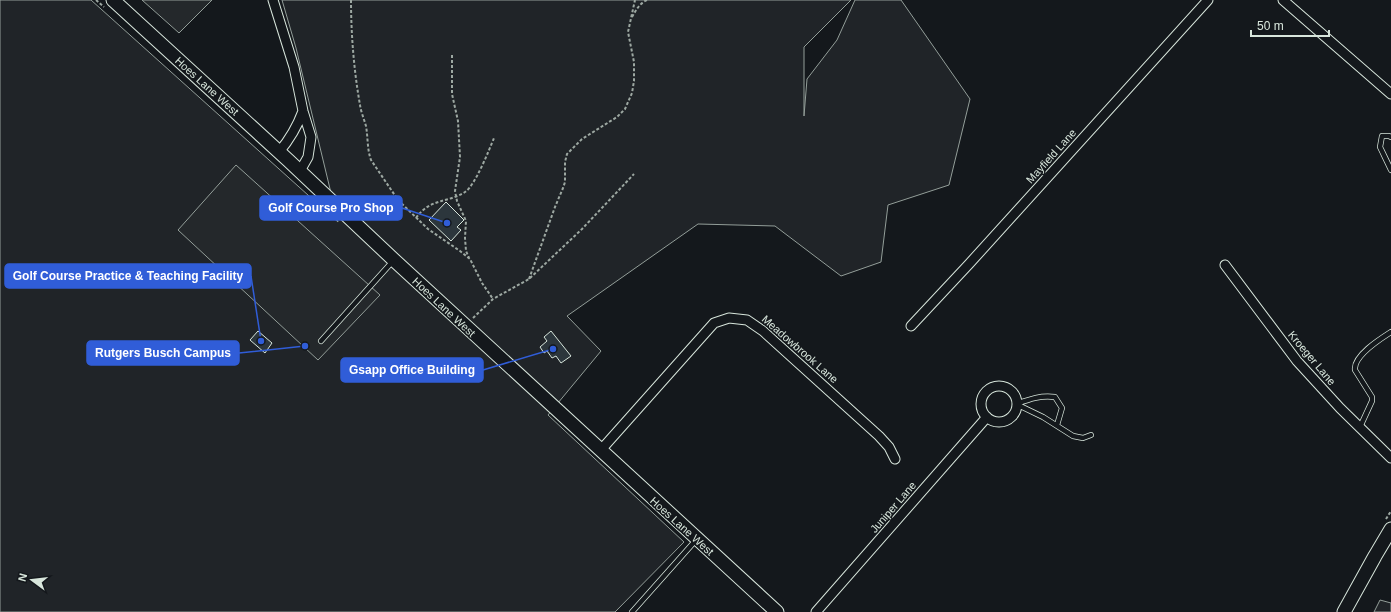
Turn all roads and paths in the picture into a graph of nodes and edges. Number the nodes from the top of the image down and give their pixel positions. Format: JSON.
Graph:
{"nodes":[{"id":1,"x":113,"y":0,"type":"edge"},
{"id":2,"x":273,"y":0,"type":"edge"},
{"id":3,"x":351,"y":0,"type":"edge"},
{"id":4,"x":635,"y":0,"type":"edge"},
{"id":5,"x":647,"y":0,"type":"edge"},
{"id":6,"x":1208,"y":0,"type":"edge"},
{"id":7,"x":1283,"y":0,"type":"edge"},
{"id":8,"x":631,"y":20,"type":"junction"},
{"id":9,"x":452,"y":55,"type":"dead end"},
{"id":10,"x":1391,"y":94,"type":"edge"},
{"id":11,"x":303,"y":111,"type":"junction"},
{"id":12,"x":1391,"y":137,"type":"edge"},
{"id":13,"x":494,"y":138,"type":"dead end"},
{"id":14,"x":279,"y":152,"type":"junction"},
{"id":15,"x":1391,"y":170,"type":"edge"},
{"id":16,"x":300,"y":171,"type":"junction"},
{"id":17,"x":634,"y":174,"type":"dead end"},
{"id":18,"x":456,"y":196,"type":"junction"},
{"id":19,"x":416,"y":218,"type":"junction"},
{"id":20,"x":470,"y":259,"type":"junction"},
{"id":21,"x":394,"y":260,"type":"junction"},
{"id":22,"x":1225,"y":265,"type":"dead end"},
{"id":23,"x":530,"y":279,"type":"junction"},
{"id":24,"x":493,"y":299,"type":"junction"},
{"id":25,"x":464,"y":326,"type":"junction"},
{"id":26,"x":911,"y":326,"type":"dead end"},
{"id":27,"x":1391,"y":332,"type":"edge"},
{"id":28,"x":321,"y":341,"type":"dead end"},
{"id":29,"x":1016,"y":404,"type":"junction"},
{"id":30,"x":987,"y":417,"type":"junction"},
{"id":31,"x":1058,"y":425,"type":"junction"},
{"id":32,"x":1360,"y":427,"type":"junction"},
{"id":33,"x":1091,"y":435,"type":"dead end"},
{"id":34,"x":600,"y":451,"type":"junction"},
{"id":35,"x":1391,"y":458,"type":"edge"},
{"id":36,"x":895,"y":459,"type":"dead end"},
{"id":37,"x":1391,"y":529,"type":"edge"},
{"id":38,"x":697,"y":540,"type":"junction"},
{"id":39,"x":632,"y":612,"type":"edge"},
{"id":40,"x":777,"y":612,"type":"edge"},
{"id":41,"x":816,"y":612,"type":"edge"},
{"id":42,"x":1344,"y":612,"type":"edge"}],
"edges":[{"from":1,"to":14,"type":"street","name":"Hoes Lane West"},
{"from":2,"to":11,"type":"street"},
{"from":3,"to":19,"type":"path"},
{"from":4,"to":8,"type":"path"},
{"from":5,"to":8,"type":"path"},
{"from":6,"to":26,"type":"street","name":"Mayfield Lane"},
{"from":7,"to":10,"type":"street"},
{"from":8,"to":23,"type":"path"},
{"from":9,"to":18,"type":"path"},
{"from":11,"to":14,"type":"street"},
{"from":11,"to":16,"type":"street"},
{"from":12,"to":15,"type":"lane"},
{"from":13,"to":18,"type":"path"},
{"from":14,"to":16,"type":"street","name":"Hoes Lane West"},
{"from":16,"to":21,"type":"street","name":"Hoes Lane West"},
{"from":17,"to":23,"type":"path"},
{"from":18,"to":19,"type":"path"},
{"from":18,"to":20,"type":"path"},
{"from":19,"to":20,"type":"path"},
{"from":20,"to":24,"type":"path"},
{"from":21,"to":25,"type":"street","name":"Hoes Lane West"},
{"from":21,"to":28,"type":"lane"},
{"from":22,"to":32,"type":"street","name":"Kroeger Lane"},
{"from":23,"to":24,"type":"path"},
{"from":24,"to":25,"type":"path"},
{"from":25,"to":34,"type":"street","name":"Hoes Lane West"},
{"from":27,"to":32,"type":"lane"},
{"from":29,"to":30,"type":"street"},
{"from":29,"to":30,"type":"street"},
{"from":29,"to":31,"type":"lane"},
{"from":29,"to":31,"type":"lane"},
{"from":30,"to":41,"type":"street","name":"Juniper Lane"},
{"from":31,"to":33,"type":"lane"},
{"from":32,"to":35,"type":"street","name":"Kroeger Lane"},
{"from":34,"to":36,"type":"street","name":"Meadowbrook Lane"},
{"from":34,"to":38,"type":"street","name":"Hoes Lane West"},
{"from":37,"to":42,"type":"street"},
{"from":38,"to":39,"type":"lane"},
{"from":38,"to":40,"type":"street","name":"Hoes Lane West"}]}
